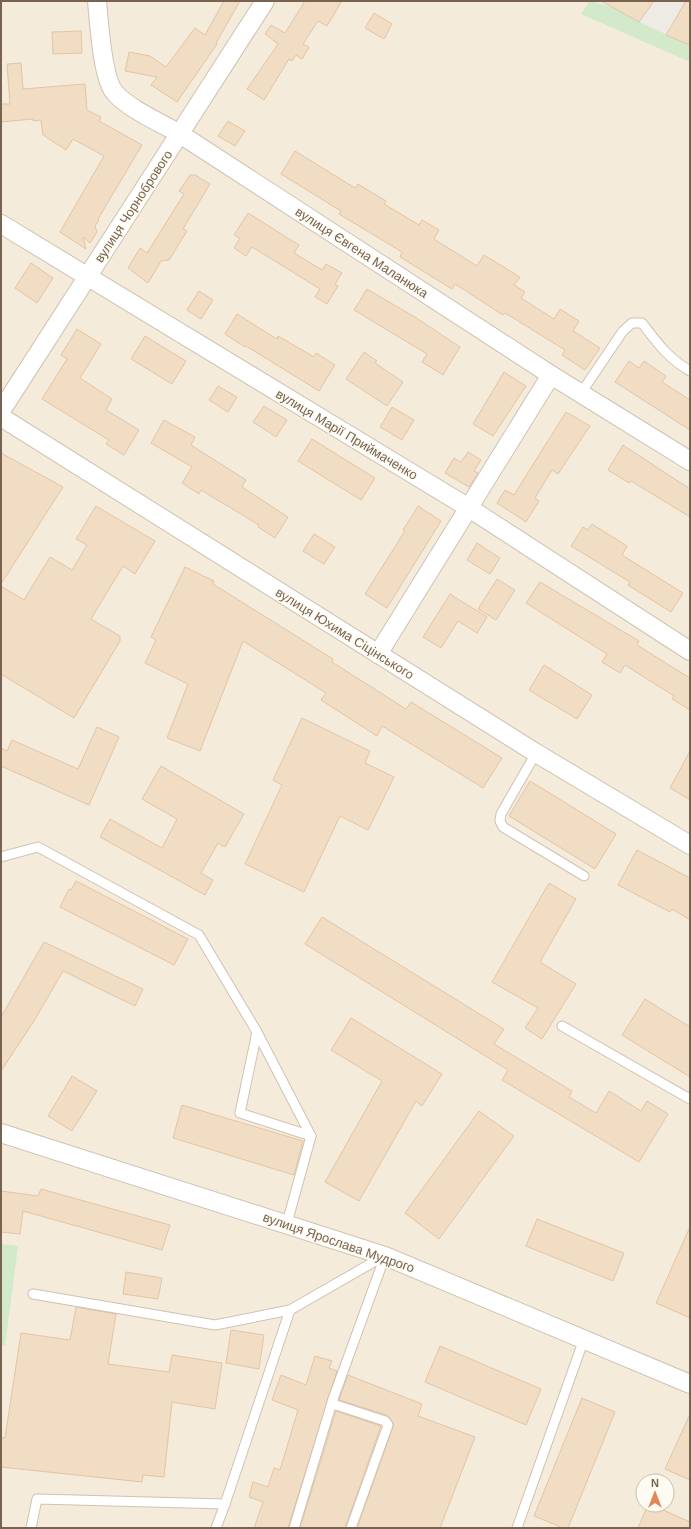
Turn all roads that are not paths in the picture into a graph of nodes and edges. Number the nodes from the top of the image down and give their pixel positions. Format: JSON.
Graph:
{"nodes":[{"id":1,"x":97,"y":1,"type":"edge"},
{"id":2,"x":265,"y":1,"type":"edge"},
{"id":3,"x":180,"y":134,"type":"junction"},
{"id":4,"x":1,"y":224,"type":"edge"},
{"id":5,"x":88,"y":276,"type":"junction"},
{"id":6,"x":690,"y":371,"type":"edge"},
{"id":7,"x":551,"y":375,"type":"junction"},
{"id":8,"x":581,"y":393,"type":"junction"},
{"id":9,"x":1,"y":412,"type":"edge"},
{"id":10,"x":1,"y":417,"type":"edge"},
{"id":11,"x":690,"y":461,"type":"edge"},
{"id":12,"x":469,"y":508,"type":"junction"},
{"id":13,"x":690,"y":651,"type":"edge"},
{"id":14,"x":378,"y":654,"type":"junction"},
{"id":15,"x":536,"y":753,"type":"junction"},
{"id":16,"x":690,"y":846,"type":"edge"},
{"id":17,"x":1,"y":857,"type":"edge"},
{"id":18,"x":584,"y":876,"type":"dead end"},
{"id":19,"x":562,"y":1026,"type":"dead end"},
{"id":20,"x":257,"y":1032,"type":"junction"},
{"id":21,"x":690,"y":1099,"type":"edge"},
{"id":22,"x":1,"y":1133,"type":"edge"},
{"id":23,"x":311,"y":1136,"type":"junction"},
{"id":24,"x":287,"y":1223,"type":"junction"},
{"id":25,"x":385,"y":1256,"type":"junction"},
{"id":26,"x":33,"y":1294,"type":"dead end"},
{"id":27,"x":290,"y":1310,"type":"junction"},
{"id":28,"x":584,"y":1339,"type":"junction"},
{"id":29,"x":690,"y":1384,"type":"edge"},
{"id":30,"x":333,"y":1399,"type":"junction"},
{"id":31,"x":225,"y":1504,"type":"junction"},
{"id":32,"x":31,"y":1528,"type":"edge"},
{"id":33,"x":216,"y":1528,"type":"edge"},
{"id":34,"x":294,"y":1528,"type":"edge"},
{"id":35,"x":351,"y":1528,"type":"edge"},
{"id":36,"x":517,"y":1528,"type":"edge"}],
"edges":[{"from":1,"to":3,"type":"street","name":"вулиця Євгена Маланюка"},
{"from":2,"to":3,"type":"street","name":"вулиця Чорнобрового"},
{"from":3,"to":5,"type":"street","name":"вулиця Чорнобрового"},
{"from":3,"to":7,"type":"street","name":"вулиця Євгена Маланюка"},
{"from":4,"to":5,"type":"street","name":"вулиця Марії Приймаченко"},
{"from":5,"to":9,"type":"street","name":"вулиця Чорнобрового"},
{"from":5,"to":12,"type":"street","name":"вулиця Марії Приймаченко"},
{"from":6,"to":8,"type":"lane"},
{"from":7,"to":8,"type":"street","name":"вулиця Євгена Маланюка"},
{"from":7,"to":12,"type":"street"},
{"from":8,"to":11,"type":"street","name":"вулиця Євгена Маланюка"},
{"from":10,"to":14,"type":"street","name":"вулиця Юхима Сіцінського"},
{"from":12,"to":13,"type":"street","name":"вулиця Марії Приймаченко"},
{"from":12,"to":14,"type":"street"},
{"from":14,"to":15,"type":"street","name":"вулиця Юхима Сіцінського"},
{"from":15,"to":16,"type":"street","name":"вулиця Юхима Сіцінського"},
{"from":15,"to":18,"type":"lane"},
{"from":17,"to":20,"type":"lane"},
{"from":19,"to":21,"type":"lane"},
{"from":20,"to":23,"type":"lane"},
{"from":20,"to":23,"type":"lane"},
{"from":22,"to":24,"type":"street","name":"вулиця Ярослава Мудрого"},
{"from":23,"to":24,"type":"lane"},
{"from":24,"to":25,"type":"street","name":"вулиця Ярослава Мудрого"},
{"from":25,"to":27,"type":"lane"},
{"from":25,"to":28,"type":"street","name":"вулиця Ярослава Мудрого"},
{"from":25,"to":30,"type":"lane"},
{"from":26,"to":27,"type":"lane"},
{"from":27,"to":31,"type":"lane"},
{"from":28,"to":29,"type":"street","name":"вулиця Ярослава Мудрого"},
{"from":28,"to":36,"type":"lane"},
{"from":30,"to":34,"type":"lane"},
{"from":30,"to":35,"type":"lane"},
{"from":31,"to":32,"type":"lane"},
{"from":31,"to":33,"type":"lane"}]}
